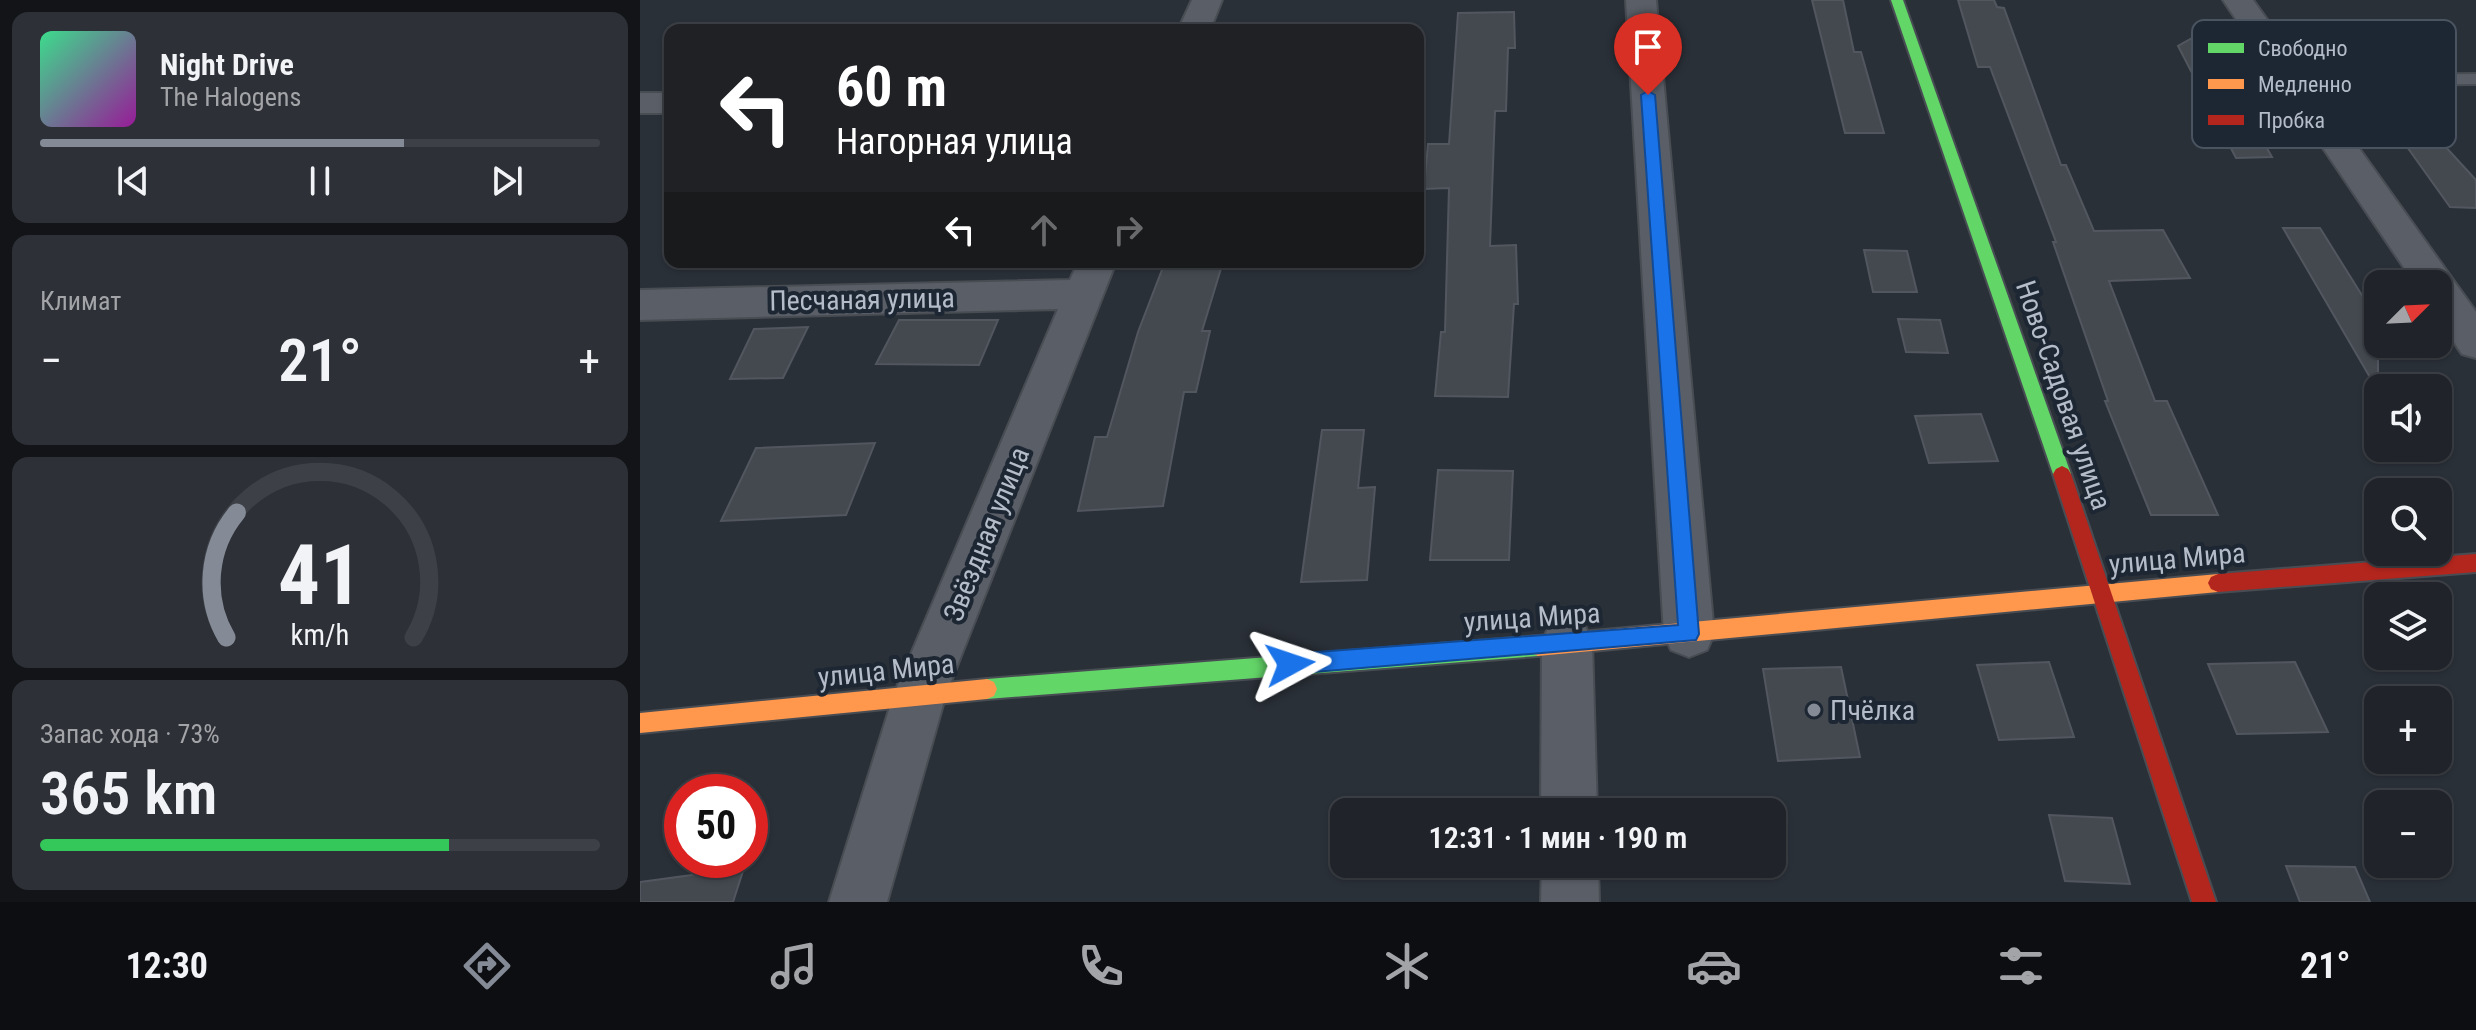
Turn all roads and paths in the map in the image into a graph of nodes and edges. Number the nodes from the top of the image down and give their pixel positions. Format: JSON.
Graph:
{"nodes":[{"id":1,"x":1207,"y":0,"type":"edge"},
{"id":2,"x":1641,"y":0,"type":"edge"},
{"id":3,"x":1897,"y":0,"type":"edge"},
{"id":4,"x":2238,"y":0,"type":"edge"},
{"id":5,"x":2252,"y":20,"type":"edge"},
{"id":6,"x":1197,"y":24,"type":"edge"},
{"id":7,"x":2456,"y":79,"type":"edge"},
{"id":8,"x":2476,"y":79,"type":"edge"},
{"id":9,"x":640,"y":103,"type":"edge"},
{"id":10,"x":664,"y":103,"type":"edge"},
{"id":11,"x":2341,"y":148,"type":"edge"},
{"id":12,"x":2426,"y":270,"type":"edge"},
{"id":13,"x":1091,"y":278,"type":"edge"},
{"id":14,"x":640,"y":305,"type":"edge"},
{"id":15,"x":2452,"y":308,"type":"edge"},
{"id":16,"x":2476,"y":343,"type":"edge"},
{"id":17,"x":2476,"y":563,"type":"edge"},
{"id":18,"x":2103,"y":592,"type":"junction"},
{"id":19,"x":1689,"y":634,"type":"junction"},
{"id":20,"x":1567,"y":642,"type":"junction"},
{"id":21,"x":920,"y":694,"type":"junction"},
{"id":22,"x":640,"y":723,"type":"edge"},
{"id":23,"x":1569,"y":798,"type":"edge"},
{"id":24,"x":1570,"y":878,"type":"edge"},
{"id":25,"x":858,"y":902,"type":"edge"},
{"id":26,"x":1570,"y":902,"type":"edge"},
{"id":27,"x":2204,"y":902,"type":"edge"}],
"edges":[{"from":1,"to":6,"type":"street"},
{"from":2,"to":19,"type":"street"},
{"from":3,"to":18,"type":"main road","name":"Ново-Садовая улица"},
{"from":4,"to":5,"type":"street"},
{"from":7,"to":8,"type":"lane"},
{"from":9,"to":10,"type":"street"},
{"from":11,"to":12,"type":"street"},
{"from":13,"to":14,"type":"street","name":"Песчаная улица"},
{"from":13,"to":21,"type":"street","name":"Звёздная улица"},
{"from":15,"to":16,"type":"street"},
{"from":17,"to":18,"type":"main road","name":"улица Мира"},
{"from":18,"to":19,"type":"main road","name":"улица Мира"},
{"from":18,"to":27,"type":"main road","name":"Ново-Садовая улица"},
{"from":19,"to":20,"type":"main road","name":"улица Мира"},
{"from":20,"to":21,"type":"main road","name":"улица Мира"},
{"from":20,"to":23,"type":"street"},
{"from":21,"to":22,"type":"main road","name":"улица Мира"},
{"from":21,"to":25,"type":"street","name":"Звёздная улица"},
{"from":24,"to":26,"type":"street"}]}
